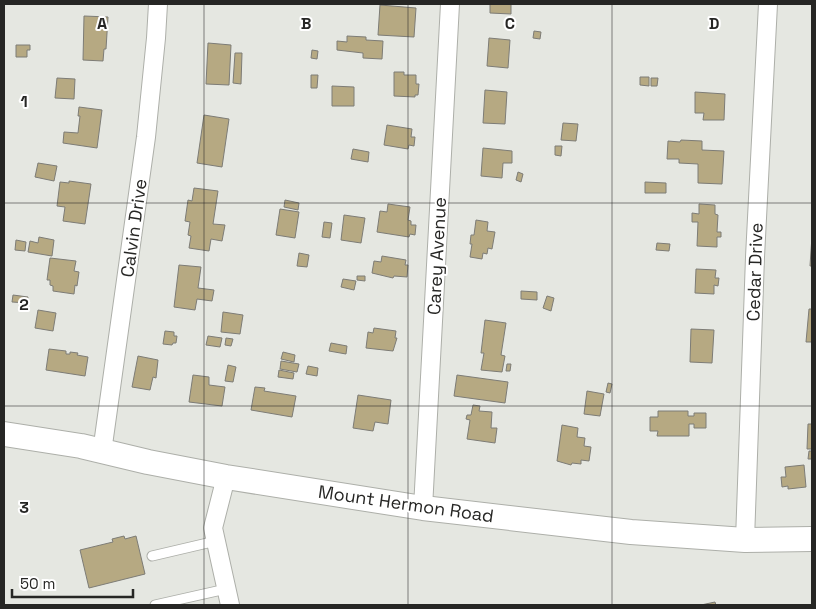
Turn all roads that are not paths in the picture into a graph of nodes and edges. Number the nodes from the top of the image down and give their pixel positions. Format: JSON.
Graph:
{"nodes":[{"id":1,"x":158,"y":4,"type":"edge"},
{"id":2,"x":450,"y":4,"type":"edge"},
{"id":3,"x":768,"y":4,"type":"edge"},
{"id":4,"x":4,"y":434,"type":"edge"},
{"id":5,"x":102,"y":452,"type":"junction"},
{"id":6,"x":226,"y":477,"type":"junction"},
{"id":7,"x":423,"y":508,"type":"junction"},
{"id":8,"x":744,"y":540,"type":"junction"},
{"id":9,"x":812,"y":540,"type":"edge"},
{"id":10,"x":216,"y":541,"type":"junction"},
{"id":11,"x":152,"y":556,"type":"dead end"},
{"id":12,"x":228,"y":597,"type":"edge"},
{"id":13,"x":190,"y":601,"type":"edge"},
{"id":14,"x":155,"y":605,"type":"edge"}],
"edges":[{"from":1,"to":5,"type":"street","name":"Calvin Drive"},
{"from":2,"to":7,"type":"street","name":"Carey Avenue"},
{"from":3,"to":8,"type":"street","name":"Cedar Drive"},
{"from":4,"to":5,"type":"main road","name":"Mount Hermon Road"},
{"from":5,"to":6,"type":"main road","name":"Mount Hermon Road"},
{"from":6,"to":7,"type":"main road","name":"Mount Hermon Road"},
{"from":6,"to":10,"type":"street"},
{"from":7,"to":8,"type":"main road","name":"Mount Hermon Road"},
{"from":8,"to":9,"type":"main road","name":"Mount Hermon Road"},
{"from":10,"to":11,"type":"lane"},
{"from":10,"to":12,"type":"street"},
{"from":12,"to":13,"type":"lane"},
{"from":13,"to":14,"type":"lane"}]}
